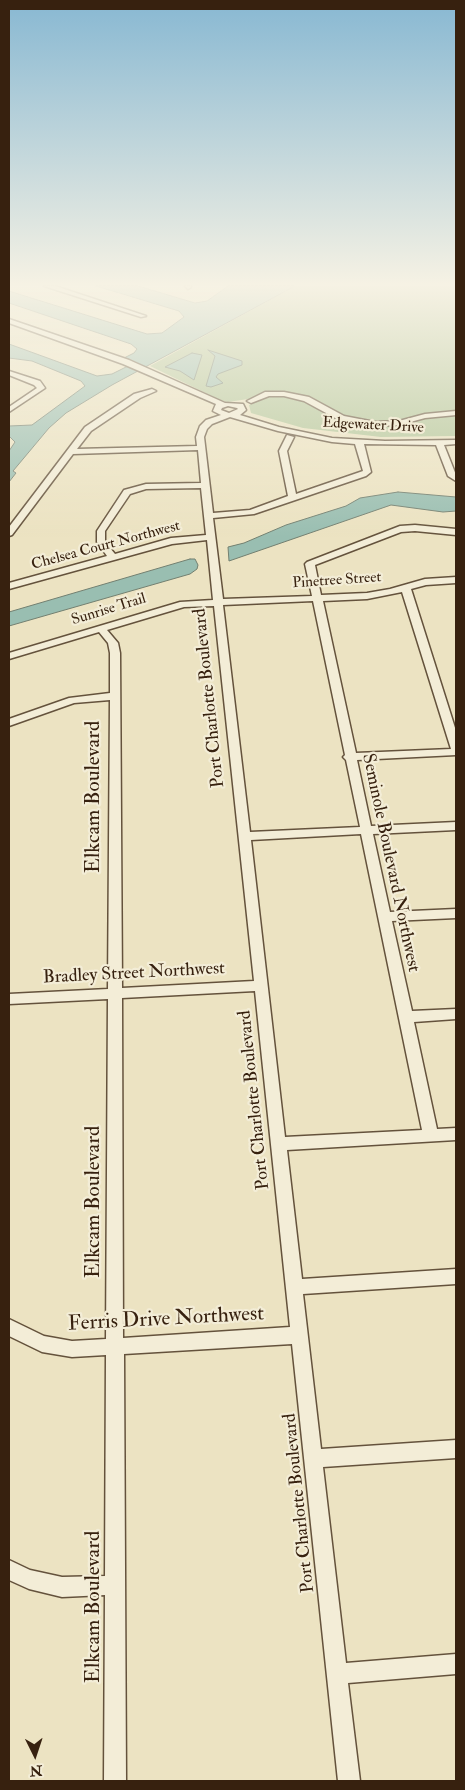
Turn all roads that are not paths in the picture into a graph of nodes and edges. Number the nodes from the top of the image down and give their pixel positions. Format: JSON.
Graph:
{"nodes":[{"id":1,"x":139,"y":370,"type":"edge"},
{"id":2,"x":9,"y":372,"type":"edge"},
{"id":3,"x":152,"y":391,"type":"dead end"},
{"id":4,"x":252,"y":400,"type":"junction"},
{"id":5,"x":9,"y":410,"type":"edge"},
{"id":6,"x":220,"y":410,"type":"junction"},
{"id":7,"x":242,"y":410,"type":"junction"},
{"id":8,"x":456,"y":413,"type":"edge"},
{"id":9,"x":230,"y":415,"type":"junction"},
{"id":10,"x":290,"y":437,"type":"dead end"},
{"id":11,"x":456,"y":438,"type":"edge"},
{"id":12,"x":359,"y":442,"type":"junction"},
{"id":13,"x":456,"y":442,"type":"edge"},
{"id":14,"x":439,"y":443,"type":"junction"},
{"id":15,"x":201,"y":448,"type":"junction"},
{"id":16,"x":70,"y":452,"type":"junction"},
{"id":17,"x":456,"y":479,"type":"edge"},
{"id":18,"x":206,"y":485,"type":"junction"},
{"id":19,"x":293,"y":498,"type":"junction"},
{"id":20,"x":209,"y":516,"type":"junction"},
{"id":21,"x":456,"y":532,"type":"edge"},
{"id":22,"x":9,"y":533,"type":"edge"},
{"id":23,"x":212,"y":537,"type":"junction"},
{"id":24,"x":113,"y":557,"type":"junction"},
{"id":25,"x":456,"y":580,"type":"edge"},
{"id":26,"x":9,"y":586,"type":"edge"},
{"id":27,"x":406,"y":588,"type":"junction"},
{"id":28,"x":315,"y":598,"type":"junction"},
{"id":29,"x":219,"y":601,"type":"junction"},
{"id":30,"x":101,"y":628,"type":"junction"},
{"id":31,"x":9,"y":656,"type":"edge"},
{"id":32,"x":115,"y":696,"type":"junction"},
{"id":33,"x":9,"y":723,"type":"edge"},
{"id":34,"x":456,"y":748,"type":"edge"},
{"id":35,"x":456,"y":752,"type":"edge"},
{"id":36,"x":349,"y":757,"type":"junction"},
{"id":37,"x":456,"y":826,"type":"edge"},
{"id":38,"x":365,"y":830,"type":"junction"},
{"id":39,"x":245,"y":836,"type":"junction"},
{"id":40,"x":456,"y":913,"type":"edge"},
{"id":41,"x":384,"y":917,"type":"junction"},
{"id":42,"x":261,"y":986,"type":"junction"},
{"id":43,"x":115,"y":994,"type":"junction"},
{"id":44,"x":9,"y":999,"type":"edge"},
{"id":45,"x":456,"y":1014,"type":"edge"},
{"id":46,"x":405,"y":1017,"type":"junction"},
{"id":47,"x":456,"y":1134,"type":"edge"},
{"id":48,"x":431,"y":1135,"type":"junction"},
{"id":49,"x":279,"y":1144,"type":"junction"},
{"id":50,"x":456,"y":1276,"type":"edge"},
{"id":51,"x":295,"y":1286,"type":"junction"},
{"id":52,"x":9,"y":1327,"type":"edge"},
{"id":53,"x":300,"y":1335,"type":"junction"},
{"id":54,"x":115,"y":1347,"type":"junction"},
{"id":55,"x":456,"y":1450,"type":"edge"},
{"id":56,"x":314,"y":1460,"type":"junction"},
{"id":57,"x":9,"y":1570,"type":"edge"},
{"id":58,"x":116,"y":1585,"type":"junction"},
{"id":59,"x":456,"y":1664,"type":"edge"},
{"id":60,"x":338,"y":1674,"type":"junction"},
{"id":61,"x":115,"y":1781,"type":"edge"},
{"id":62,"x":350,"y":1781,"type":"edge"}],
"edges":[{"from":1,"to":6,"type":"street"},
{"from":2,"to":5,"type":"street"},
{"from":3,"to":16,"type":"street"},
{"from":4,"to":6,"type":"street"},
{"from":4,"to":7,"type":"street"},
{"from":4,"to":8,"type":"street"},
{"from":6,"to":7,"type":"street","name":"Edgewater Drive"},
{"from":6,"to":9,"type":"street"},
{"from":6,"to":15,"type":"street","name":"Port Charlotte Boulevard"},
{"from":7,"to":9,"type":"street"},
{"from":7,"to":11,"type":"street","name":"Edgewater Drive"},
{"from":9,"to":12,"type":"street","name":"Edgewater Drive"},
{"from":10,"to":19,"type":"street"},
{"from":12,"to":14,"type":"street","name":"Edgewater Drive"},
{"from":12,"to":19,"type":"street"},
{"from":13,"to":14,"type":"street","name":"Edgewater Drive"},
{"from":14,"to":17,"type":"street"},
{"from":15,"to":16,"type":"street"},
{"from":15,"to":18,"type":"street","name":"Port Charlotte Boulevard"},
{"from":16,"to":22,"type":"street"},
{"from":18,"to":20,"type":"street","name":"Port Charlotte Boulevard"},
{"from":18,"to":24,"type":"street"},
{"from":19,"to":20,"type":"street"},
{"from":20,"to":23,"type":"street","name":"Port Charlotte Boulevard"},
{"from":21,"to":28,"type":"street","name":"Seminole Boulevard Northwest"},
{"from":23,"to":24,"type":"street","name":"Chelsea Court Northwest"},
{"from":23,"to":29,"type":"street","name":"Port Charlotte Boulevard"},
{"from":24,"to":26,"type":"street","name":"Chelsea Court Northwest"},
{"from":25,"to":27,"type":"street","name":"Pinetree Street"},
{"from":27,"to":28,"type":"street","name":"Pinetree Street"},
{"from":27,"to":34,"type":"street"},
{"from":28,"to":29,"type":"street","name":"Pinetree Street"},
{"from":28,"to":36,"type":"street","name":"Seminole Boulevard Northwest"},
{"from":29,"to":30,"type":"street","name":"Sunrise Trail"},
{"from":29,"to":39,"type":"street","name":"Port Charlotte Boulevard"},
{"from":30,"to":31,"type":"street","name":"Sunrise Trail"},
{"from":30,"to":32,"type":"street","name":"Elkcam Boulevard"},
{"from":32,"to":33,"type":"street"},
{"from":32,"to":43,"type":"street","name":"Elkcam Boulevard"},
{"from":35,"to":36,"type":"street"},
{"from":36,"to":38,"type":"street","name":"Seminole Boulevard Northwest"},
{"from":37,"to":38,"type":"street"},
{"from":38,"to":39,"type":"street"},
{"from":38,"to":41,"type":"street","name":"Seminole Boulevard Northwest"},
{"from":39,"to":42,"type":"street","name":"Port Charlotte Boulevard"},
{"from":40,"to":41,"type":"street"},
{"from":41,"to":46,"type":"street","name":"Seminole Boulevard Northwest"},
{"from":42,"to":43,"type":"street","name":"Bradley Street Northwest"},
{"from":42,"to":49,"type":"street","name":"Port Charlotte Boulevard"},
{"from":43,"to":44,"type":"street","name":"Bradley Street Northwest"},
{"from":43,"to":54,"type":"street","name":"Elkcam Boulevard"},
{"from":45,"to":46,"type":"street"},
{"from":46,"to":48,"type":"street","name":"Seminole Boulevard Northwest"},
{"from":47,"to":48,"type":"street"},
{"from":48,"to":49,"type":"street"},
{"from":49,"to":51,"type":"street","name":"Port Charlotte Boulevard"},
{"from":50,"to":51,"type":"street"},
{"from":51,"to":53,"type":"street","name":"Port Charlotte Boulevard"},
{"from":52,"to":54,"type":"street","name":"Ferris Drive Northwest"},
{"from":53,"to":54,"type":"street","name":"Ferris Drive Northwest"},
{"from":53,"to":56,"type":"street","name":"Port Charlotte Boulevard"},
{"from":54,"to":58,"type":"street","name":"Elkcam Boulevard"},
{"from":55,"to":56,"type":"street"},
{"from":56,"to":60,"type":"street","name":"Port Charlotte Boulevard"},
{"from":57,"to":58,"type":"street"},
{"from":58,"to":61,"type":"street","name":"Elkcam Boulevard"},
{"from":59,"to":60,"type":"street"},
{"from":60,"to":62,"type":"street","name":"Port Charlotte Boulevard"}]}
